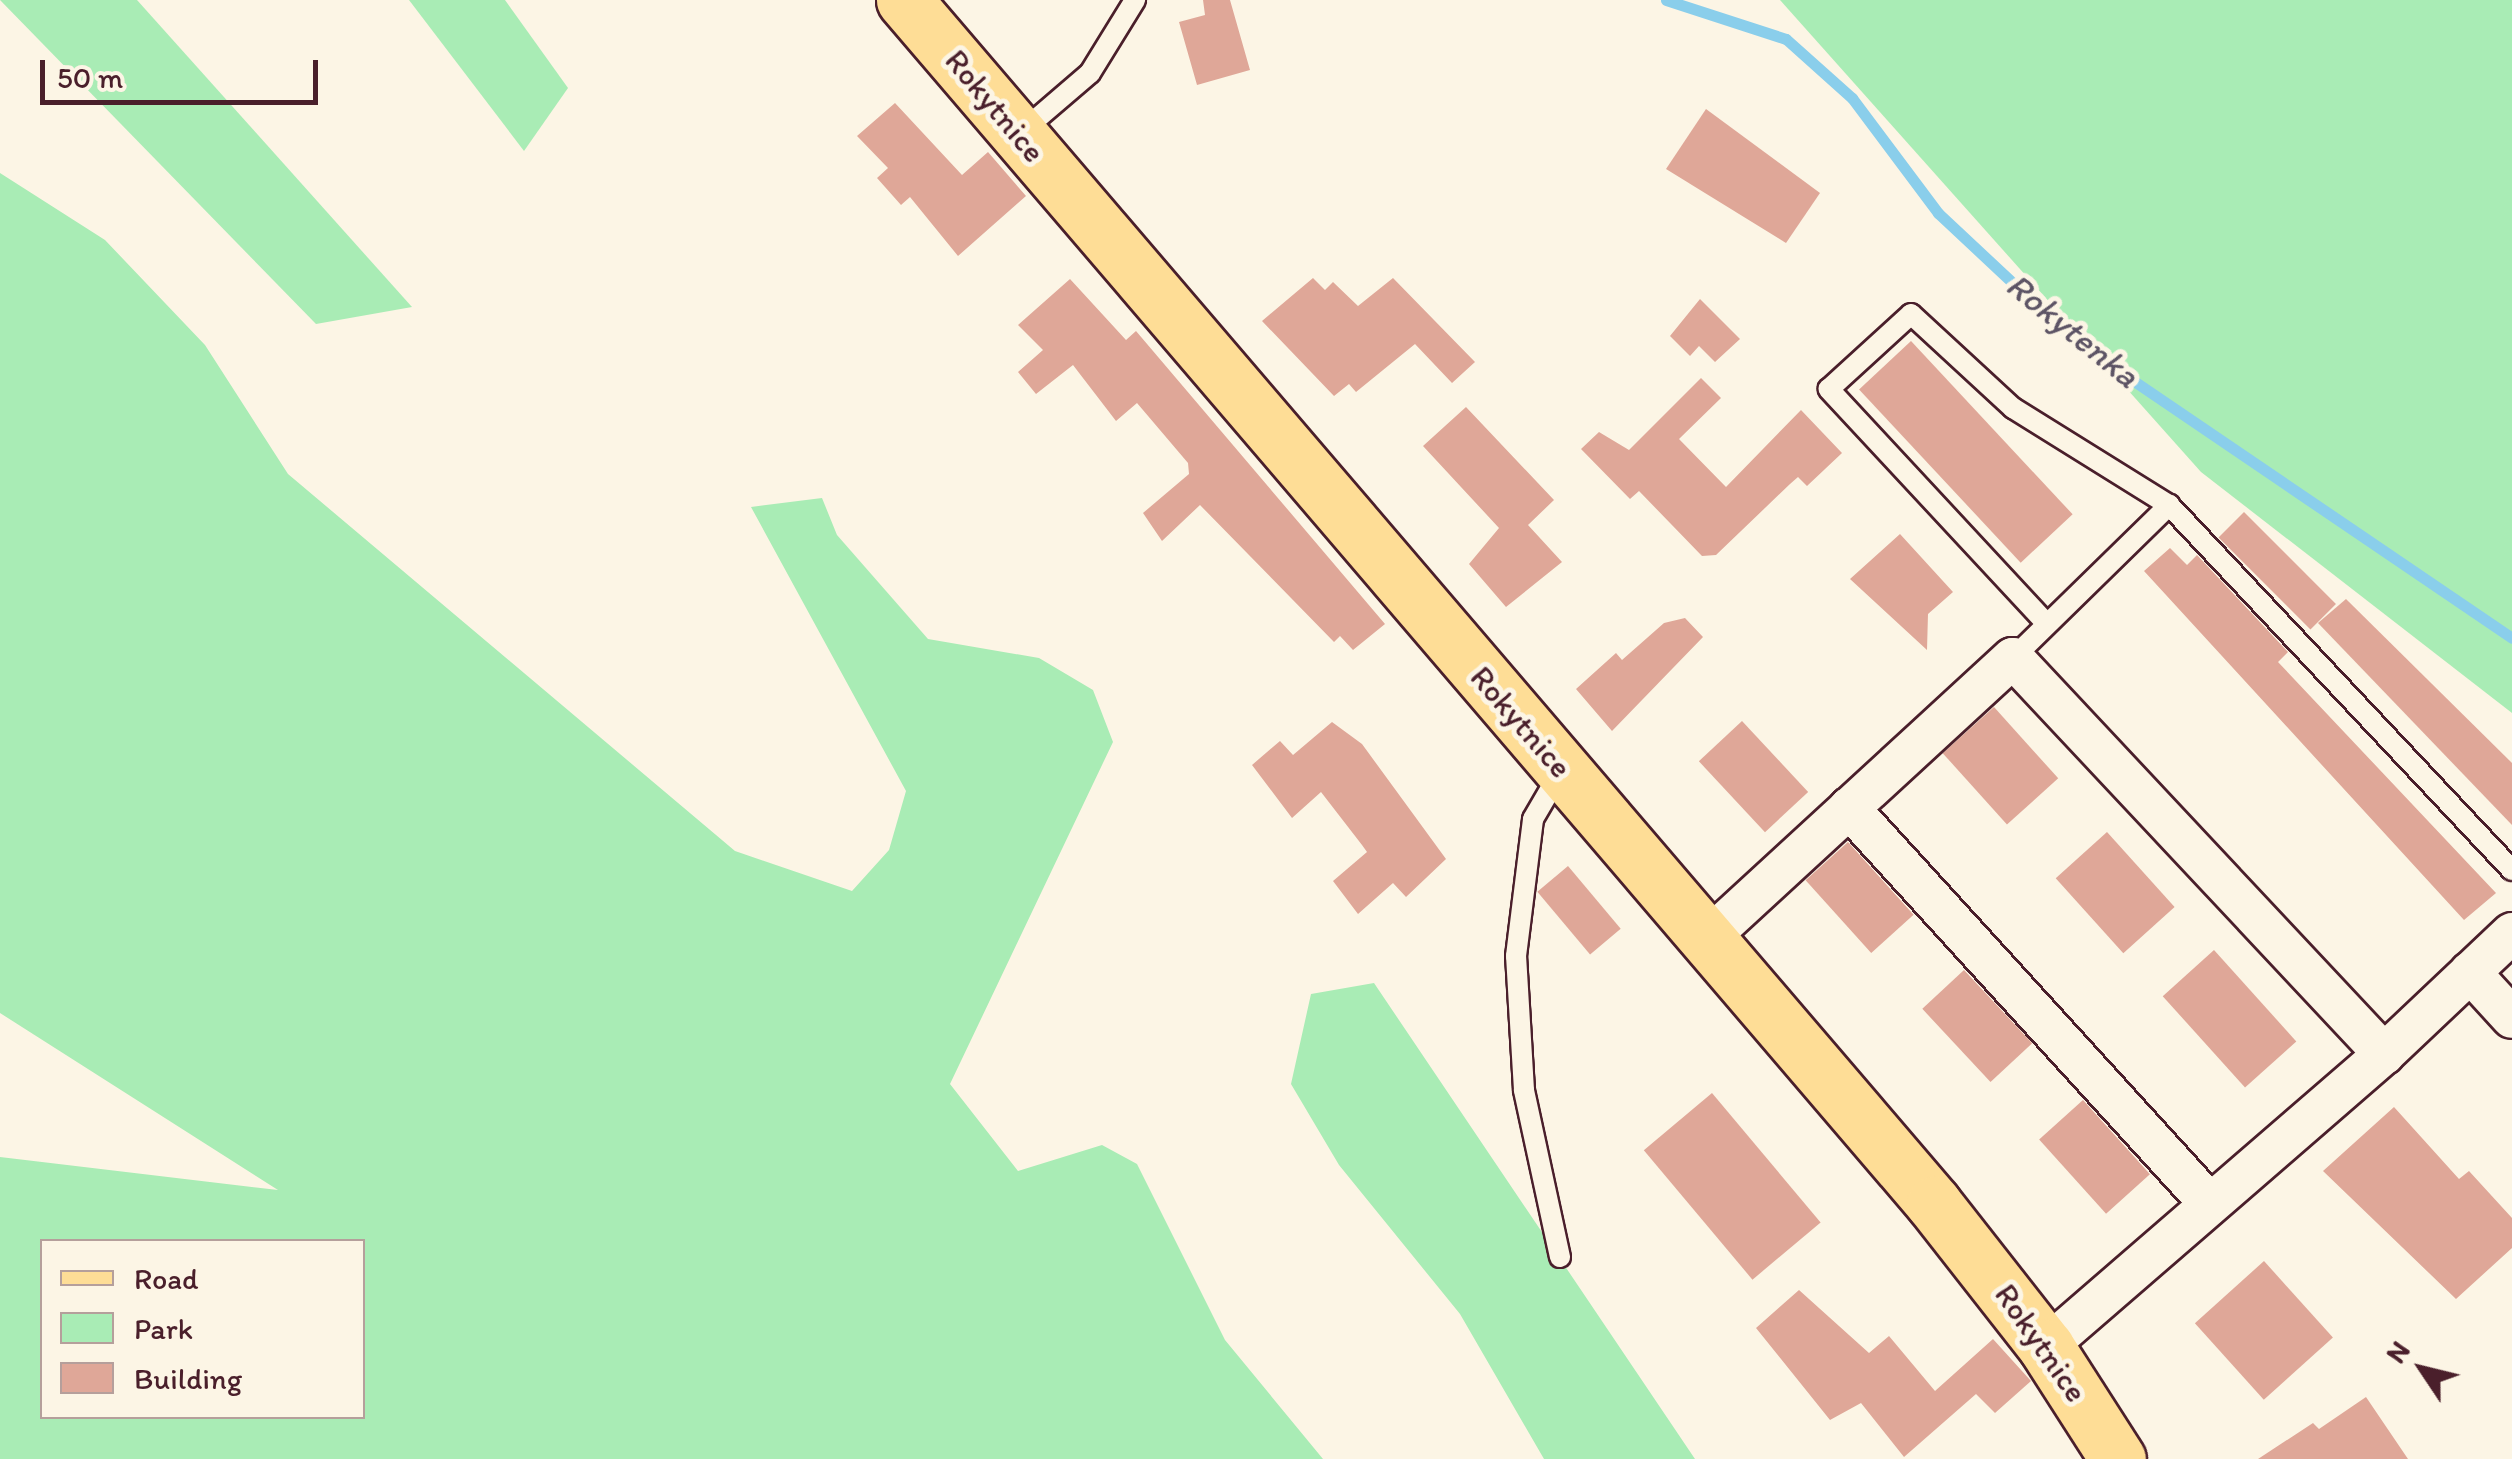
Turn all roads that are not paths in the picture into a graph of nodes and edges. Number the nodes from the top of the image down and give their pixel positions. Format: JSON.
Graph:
{"nodes":[{"id":1,"x":904,"y":0,"type":"edge"},
{"id":2,"x":1136,"y":0,"type":"edge"},
{"id":3,"x":1018,"y":134,"type":"junction"},
{"id":4,"x":2168,"y":505,"type":"junction"},
{"id":5,"x":2047,"y":624,"type":"junction"},
{"id":6,"x":2014,"y":658,"type":"junction"},
{"id":7,"x":1562,"y":770,"type":"junction"},
{"id":8,"x":1849,"y":808,"type":"junction"},
{"id":9,"x":2512,"y":870,"type":"edge"},
{"id":10,"x":2512,"y":933,"type":"edge"},
{"id":11,"x":1707,"y":939,"type":"junction"},
{"id":12,"x":2470,"y":972,"type":"junction"},
{"id":13,"x":2512,"y":1018,"type":"edge"},
{"id":14,"x":2384,"y":1054,"type":"junction"},
{"id":15,"x":2210,"y":1204,"type":"junction"},
{"id":16,"x":1560,"y":1256,"type":"dead end"},
{"id":17,"x":2046,"y":1347,"type":"junction"},
{"id":18,"x":2118,"y":1459,"type":"edge"}],
"edges":[{"from":1,"to":3,"type":"main road","name":"Rokytnice"},
{"from":2,"to":3,"type":"lane"},
{"from":3,"to":7,"type":"main road","name":"Rokytnice"},
{"from":4,"to":5,"type":"lane"},
{"from":4,"to":5,"type":"lane"},
{"from":4,"to":9,"type":"lane"},
{"from":5,"to":6,"type":"lane"},
{"from":6,"to":8,"type":"street"},
{"from":6,"to":14,"type":"street"},
{"from":7,"to":11,"type":"main road","name":"Rokytnice"},
{"from":7,"to":16,"type":"lane"},
{"from":8,"to":11,"type":"street"},
{"from":8,"to":15,"type":"street"},
{"from":10,"to":12,"type":"street"},
{"from":11,"to":17,"type":"main road","name":"Rokytnice"},
{"from":12,"to":13,"type":"street"},
{"from":12,"to":14,"type":"street"},
{"from":14,"to":15,"type":"street"},
{"from":15,"to":17,"type":"street"},
{"from":17,"to":18,"type":"main road","name":"Rokytnice"}]}
